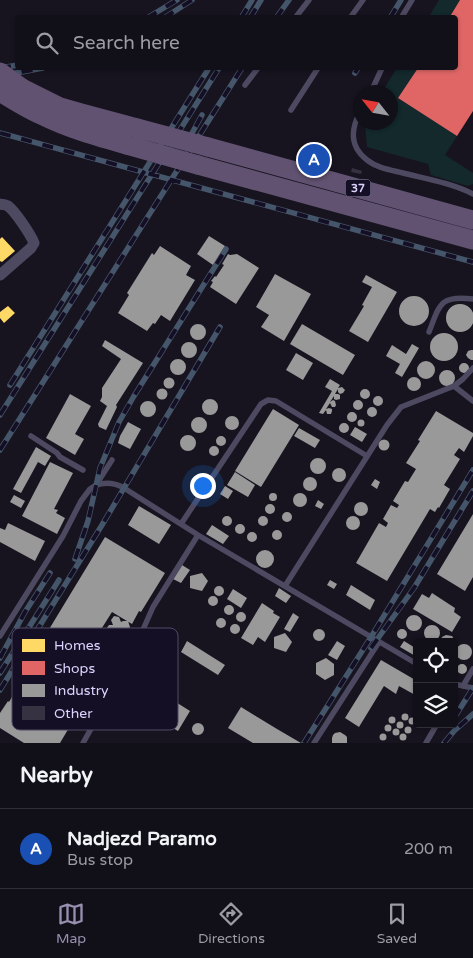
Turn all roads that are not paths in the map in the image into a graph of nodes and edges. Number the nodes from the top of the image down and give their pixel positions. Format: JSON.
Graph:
{"nodes":[{"id":1,"x":308,"y":0,"type":"edge"},
{"id":2,"x":364,"y":0,"type":"edge"},
{"id":3,"x":412,"y":0,"type":"edge"},
{"id":4,"x":297,"y":15,"type":"edge"},
{"id":5,"x":352,"y":15,"type":"edge"},
{"id":6,"x":403,"y":15,"type":"edge"},
{"id":7,"x":256,"y":70,"type":"edge"},
{"id":8,"x":317,"y":70,"type":"edge"},
{"id":9,"x":381,"y":70,"type":"edge"},
{"id":10,"x":0,"y":72,"type":"edge"},
{"id":11,"x":245,"y":84,"type":"dead end"},
{"id":12,"x":374,"y":85,"type":"edge"},
{"id":13,"x":0,"y":92,"type":"edge"},
{"id":14,"x":291,"y":110,"type":"dead end"},
{"id":15,"x":353,"y":130,"type":"edge"},
{"id":16,"x":473,"y":194,"type":"edge"},
{"id":17,"x":0,"y":204,"type":"edge"},
{"id":18,"x":473,"y":220,"type":"edge"},
{"id":19,"x":473,"y":240,"type":"edge"},
{"id":20,"x":0,"y":275,"type":"edge"},
{"id":21,"x":473,"y":299,"type":"edge"},
{"id":22,"x":429,"y":332,"type":"dead end"},
{"id":23,"x":473,"y":368,"type":"edge"},
{"id":24,"x":454,"y":386,"type":"junction"},
{"id":25,"x":473,"y":401,"type":"edge"},
{"id":26,"x":31,"y":436,"type":"dead end"},
{"id":27,"x":367,"y":456,"type":"junction"},
{"id":28,"x":112,"y":460,"type":"dead end"},
{"id":29,"x":83,"y":470,"type":"dead end"},
{"id":30,"x":96,"y":485,"type":"junction"},
{"id":31,"x":180,"y":524,"type":"junction"},
{"id":32,"x":198,"y":535,"type":"junction"},
{"id":33,"x":285,"y":586,"type":"junction"},
{"id":34,"x":143,"y":628,"type":"edge"},
{"id":35,"x":0,"y":636,"type":"edge"},
{"id":36,"x":379,"y":642,"type":"junction"},
{"id":37,"x":413,"y":662,"type":"edge"},
{"id":38,"x":473,"y":669,"type":"edge"},
{"id":39,"x":458,"y":685,"type":"edge"},
{"id":40,"x":463,"y":686,"type":"junction"},
{"id":41,"x":473,"y":688,"type":"edge"},
{"id":42,"x":435,"y":728,"type":"edge"},
{"id":43,"x":90,"y":730,"type":"edge"},
{"id":44,"x":83,"y":743,"type":"edge"},
{"id":45,"x":314,"y":743,"type":"edge"},
{"id":46,"x":426,"y":743,"type":"edge"}],
"edges":[{"from":1,"to":4,"type":"lane"},
{"from":2,"to":5,"type":"lane"},
{"from":3,"to":6,"type":"lane"},
{"from":7,"to":11,"type":"lane"},
{"from":8,"to":14,"type":"lane"},
{"from":9,"to":12,"type":"lane"},
{"from":10,"to":18,"type":"main road","number":"37","bridge":true},
{"from":13,"to":19,"type":"main road","number":"37","bridge":true},
{"from":15,"to":16,"type":"lane"},
{"from":17,"to":20,"type":"street"},
{"from":21,"to":22,"type":"lane"},
{"from":23,"to":24,"type":"lane"},
{"from":24,"to":25,"type":"lane"},
{"from":24,"to":27,"type":"lane"},
{"from":26,"to":29,"type":"lane"},
{"from":27,"to":31,"type":"lane"},
{"from":27,"to":33,"type":"lane"},
{"from":28,"to":30,"type":"lane"},
{"from":30,"to":31,"type":"lane"},
{"from":30,"to":35,"type":"lane"},
{"from":31,"to":32,"type":"lane"},
{"from":32,"to":33,"type":"lane"},
{"from":32,"to":34,"type":"lane"},
{"from":33,"to":36,"type":"lane"},
{"from":36,"to":37,"type":"lane"},
{"from":36,"to":45,"type":"lane"},
{"from":38,"to":40,"type":"lane"},
{"from":39,"to":40,"type":"lane"},
{"from":40,"to":41,"type":"lane"},
{"from":42,"to":46,"type":"lane"},
{"from":43,"to":44,"type":"lane"}]}
